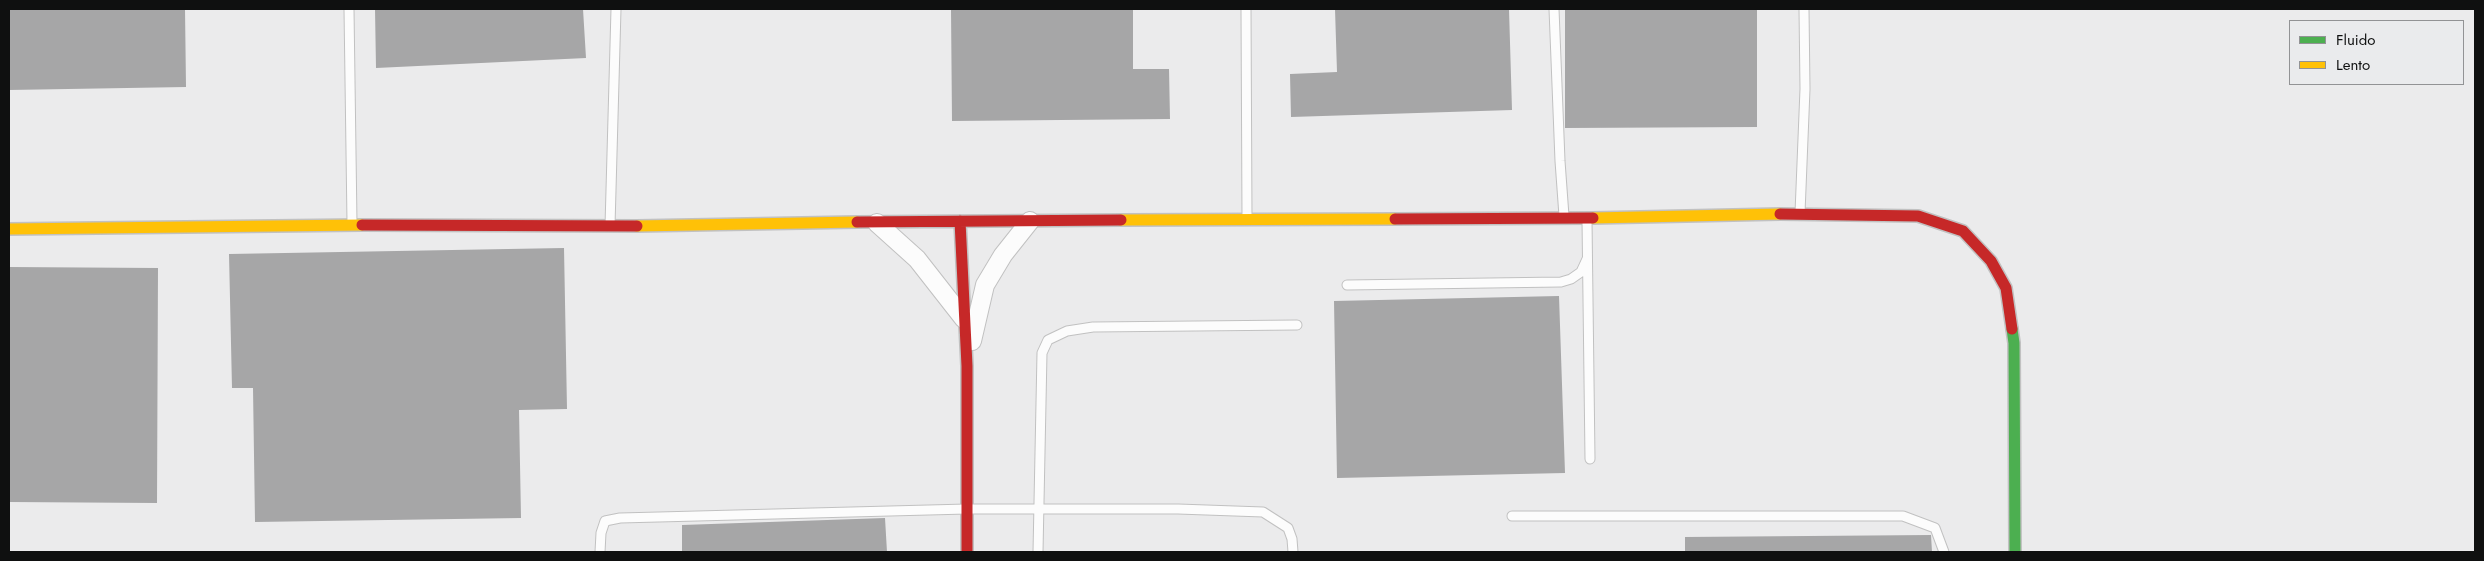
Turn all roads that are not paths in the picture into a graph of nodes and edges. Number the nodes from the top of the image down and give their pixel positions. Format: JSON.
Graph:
{"nodes":[{"id":1,"x":349,"y":9,"type":"edge"},
{"id":2,"x":616,"y":9,"type":"edge"},
{"id":3,"x":1246,"y":9,"type":"edge"},
{"id":4,"x":1554,"y":9,"type":"edge"},
{"id":5,"x":1804,"y":9,"type":"edge"},
{"id":6,"x":1800,"y":214,"type":"junction"},
{"id":7,"x":1587,"y":217,"type":"junction"},
{"id":8,"x":1565,"y":218,"type":"junction"},
{"id":9,"x":1247,"y":219,"type":"junction"},
{"id":10,"x":960,"y":221,"type":"junction"},
{"id":11,"x":1030,"y":221,"type":"junction"},
{"id":12,"x":877,"y":223,"type":"junction"},
{"id":13,"x":352,"y":225,"type":"junction"},
{"id":14,"x":610,"y":226,"type":"junction"},
{"id":15,"x":9,"y":229,"type":"edge"},
{"id":16,"x":1587,"y":259,"type":"junction"},
{"id":17,"x":1347,"y":285,"type":"dead end"},
{"id":18,"x":964,"y":319,"type":"junction"},
{"id":19,"x":1297,"y":325,"type":"dead end"},
{"id":20,"x":967,"y":366,"type":"junction"},
{"id":21,"x":1590,"y":459,"type":"dead end"},
{"id":22,"x":968,"y":509,"type":"junction"},
{"id":23,"x":1040,"y":510,"type":"junction"},
{"id":24,"x":1512,"y":516,"type":"dead end"},
{"id":25,"x":600,"y":552,"type":"edge"},
{"id":26,"x":967,"y":552,"type":"edge"},
{"id":27,"x":1038,"y":552,"type":"edge"},
{"id":28,"x":1293,"y":552,"type":"edge"},
{"id":29,"x":1944,"y":552,"type":"edge"},
{"id":30,"x":2015,"y":552,"type":"edge"}],
"edges":[{"from":1,"to":13,"type":"lane"},
{"from":2,"to":14,"type":"lane"},
{"from":3,"to":9,"type":"lane"},
{"from":4,"to":8,"type":"lane"},
{"from":5,"to":6,"type":"lane"},
{"from":6,"to":7,"type":"street"},
{"from":6,"to":30,"type":"street"},
{"from":7,"to":8,"type":"street"},
{"from":7,"to":16,"type":"lane"},
{"from":8,"to":9,"type":"street"},
{"from":9,"to":11,"type":"street"},
{"from":10,"to":11,"type":"street"},
{"from":10,"to":12,"type":"street"},
{"from":10,"to":18,"type":"street"},
{"from":11,"to":20,"type":"street"},
{"from":12,"to":14,"type":"street"},
{"from":12,"to":18,"type":"street"},
{"from":13,"to":14,"type":"street"},
{"from":13,"to":15,"type":"street"},
{"from":16,"to":17,"type":"lane"},
{"from":16,"to":21,"type":"lane"},
{"from":18,"to":20,"type":"street"},
{"from":19,"to":23,"type":"lane"},
{"from":20,"to":22,"type":"street"},
{"from":22,"to":23,"type":"lane"},
{"from":22,"to":25,"type":"lane"},
{"from":22,"to":26,"type":"street"},
{"from":23,"to":27,"type":"lane"},
{"from":23,"to":28,"type":"lane"},
{"from":24,"to":29,"type":"lane"}]}
